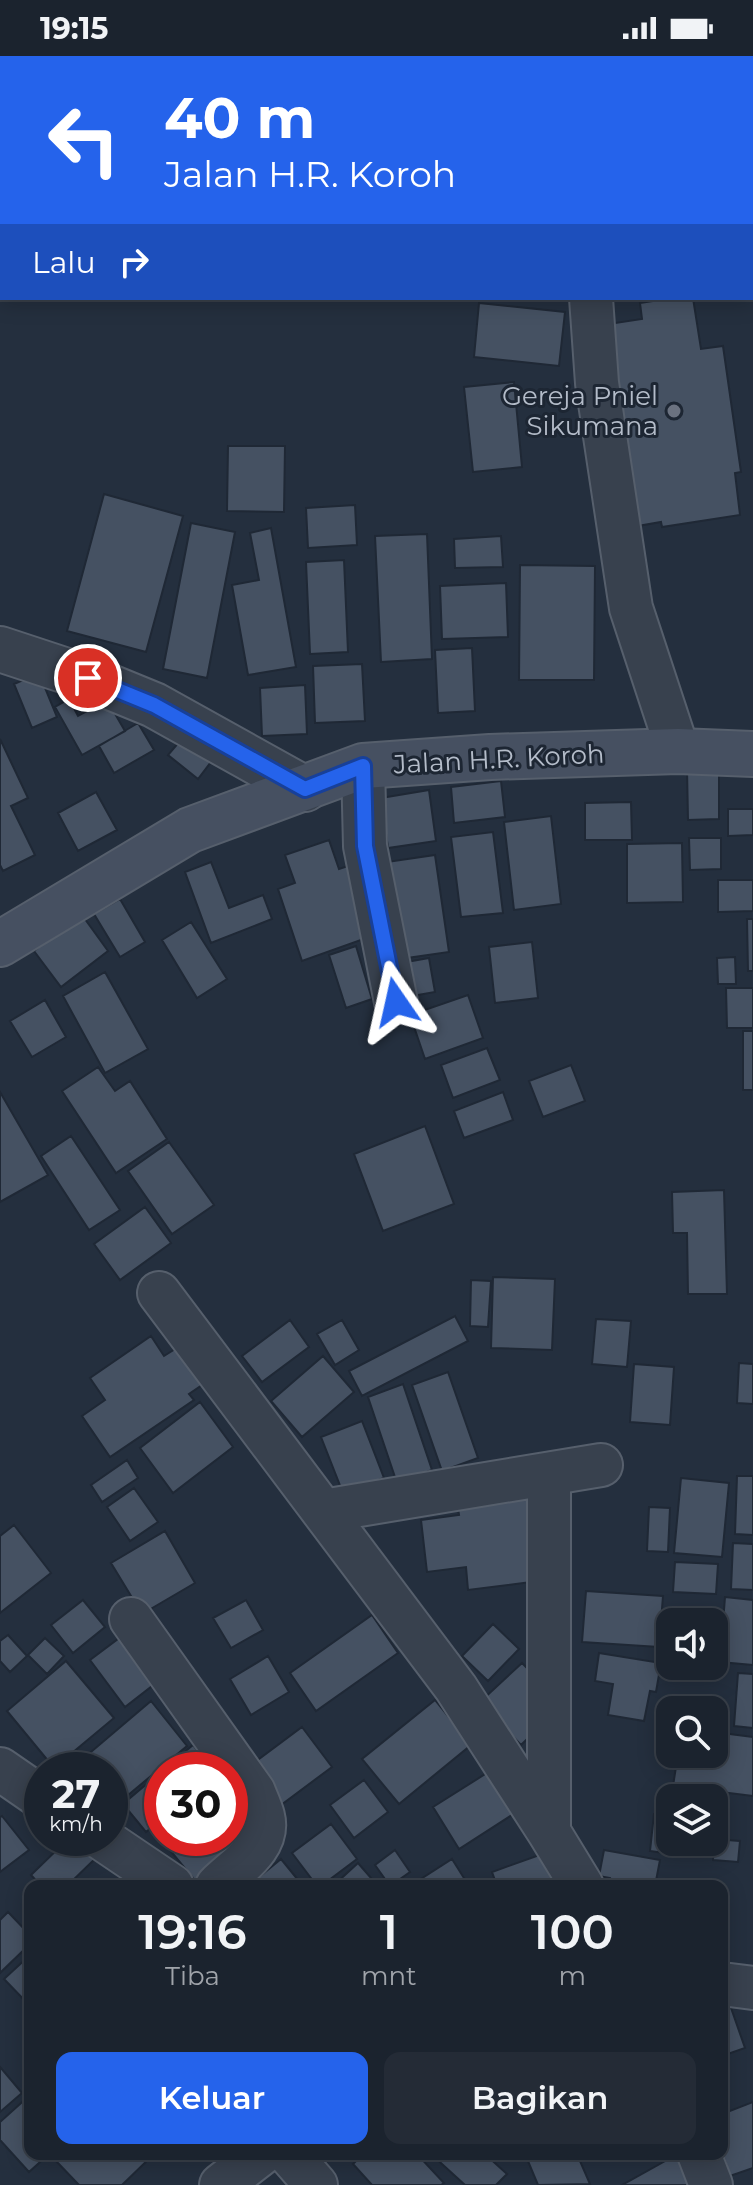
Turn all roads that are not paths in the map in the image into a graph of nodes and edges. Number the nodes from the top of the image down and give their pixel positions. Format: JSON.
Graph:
{"nodes":[{"id":1,"x":591,"y":300,"type":"edge"},
{"id":2,"x":0,"y":649,"type":"edge"},
{"id":3,"x":678,"y":751,"type":"junction"},
{"id":4,"x":753,"y":754,"type":"edge"},
{"id":5,"x":363,"y":766,"type":"junction"},
{"id":6,"x":305,"y":789,"type":"junction"},
{"id":7,"x":0,"y":944,"type":"edge"},
{"id":8,"x":396,"y":1002,"type":"dead end"},
{"id":9,"x":159,"y":1293,"type":"dead end"},
{"id":10,"x":601,"y":1465,"type":"dead end"},
{"id":11,"x":549,"y":1474,"type":"junction"},
{"id":12,"x":323,"y":1511,"type":"junction"},
{"id":13,"x":131,"y":1619,"type":"dead end"},
{"id":14,"x":0,"y":1769,"type":"edge"},
{"id":15,"x":24,"y":1786,"type":"edge"},
{"id":16,"x":549,"y":1832,"type":"junction"},
{"id":17,"x":128,"y":1856,"type":"edge"},
{"id":18,"x":163,"y":1880,"type":"edge"},
{"id":19,"x":224,"y":1880,"type":"edge"},
{"id":20,"x":578,"y":1880,"type":"edge"},
{"id":21,"x":728,"y":1985,"type":"edge"},
{"id":22,"x":753,"y":1988,"type":"edge"},
{"id":23,"x":253,"y":2160,"type":"edge"},
{"id":24,"x":294,"y":2160,"type":"edge"},
{"id":25,"x":701,"y":2160,"type":"edge"},
{"id":26,"x":221,"y":2185,"type":"edge"},
{"id":27,"x":316,"y":2185,"type":"edge"},
{"id":28,"x":711,"y":2185,"type":"edge"}],
"edges":[{"from":1,"to":3,"type":"street"},
{"from":2,"to":6,"type":"street"},
{"from":3,"to":4,"type":"main road","name":"Jalan H.R. Koroh"},
{"from":3,"to":5,"type":"main road","name":"Jalan H.R. Koroh"},
{"from":5,"to":6,"type":"main road","name":"Jalan H.R. Koroh"},
{"from":5,"to":8,"type":"street"},
{"from":6,"to":7,"type":"main road","name":"Jalan H.R. Koroh"},
{"from":9,"to":12,"type":"street"},
{"from":10,"to":11,"type":"street"},
{"from":11,"to":12,"type":"street"},
{"from":11,"to":16,"type":"street"},
{"from":12,"to":16,"type":"street"},
{"from":13,"to":19,"type":"street"},
{"from":14,"to":15,"type":"street"},
{"from":16,"to":20,"type":"street"},
{"from":17,"to":18,"type":"street"},
{"from":21,"to":22,"type":"street"},
{"from":23,"to":26,"type":"street"},
{"from":24,"to":27,"type":"street"},
{"from":25,"to":28,"type":"street"}]}
